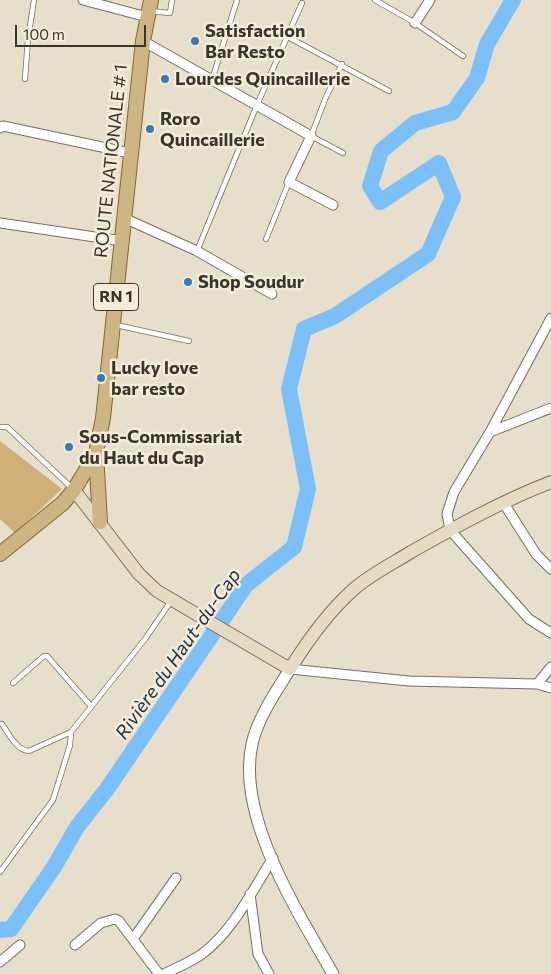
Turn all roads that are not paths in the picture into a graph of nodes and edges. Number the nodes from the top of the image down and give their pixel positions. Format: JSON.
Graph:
{"nodes":[{"id":1,"x":34,"y":0,"type":"edge"},
{"id":2,"x":83,"y":0,"type":"edge"},
{"id":3,"x":172,"y":0,"type":"edge"},
{"id":4,"x":237,"y":0,"type":"edge"},
{"id":5,"x":375,"y":0,"type":"edge"},
{"id":6,"x":430,"y":0,"type":"edge"},
{"id":7,"x":302,"y":3,"type":"dead end"},
{"id":8,"x":149,"y":9,"type":"edge"},
{"id":9,"x":415,"y":23,"type":"junction"},
{"id":10,"x":288,"y":37,"type":"junction"},
{"id":11,"x":143,"y":41,"type":"junction"},
{"id":12,"x":463,"y":56,"type":"dead end"},
{"id":13,"x":342,"y":64,"type":"junction"},
{"id":14,"x":25,"y":79,"type":"dead end"},
{"id":15,"x":212,"y":80,"type":"junction"},
{"id":16,"x":389,"y":91,"type":"dead end"},
{"id":17,"x":257,"y":105,"type":"junction"},
{"id":18,"x":0,"y":128,"type":"edge"},
{"id":19,"x":311,"y":136,"type":"junction"},
{"id":20,"x":130,"y":153,"type":"junction"},
{"id":21,"x":343,"y":154,"type":"dead end"},
{"id":22,"x":290,"y":182,"type":"junction"},
{"id":23,"x":333,"y":205,"type":"dead end"},
{"id":24,"x":124,"y":218,"type":"junction"},
{"id":25,"x":0,"y":223,"type":"edge"},
{"id":26,"x":266,"y":239,"type":"dead end"},
{"id":27,"x":122,"y":241,"type":"junction"},
{"id":28,"x":197,"y":251,"type":"junction"},
{"id":29,"x":272,"y":294,"type":"dead end"},
{"id":30,"x":551,"y":318,"type":"edge"},
{"id":31,"x":112,"y":324,"type":"junction"},
{"id":32,"x":189,"y":341,"type":"dead end"},
{"id":33,"x":551,"y":408,"type":"edge"},
{"id":34,"x":0,"y":427,"type":"edge"},
{"id":35,"x":490,"y":432,"type":"junction"},
{"id":36,"x":96,"y":453,"type":"junction"},
{"id":37,"x":551,"y":482,"type":"edge"},
{"id":38,"x":74,"y":490,"type":"junction"},
{"id":39,"x":503,"y":502,"type":"junction"},
{"id":40,"x":100,"y":522,"type":"junction"},
{"id":41,"x":450,"y":530,"type":"junction"},
{"id":42,"x":0,"y":554,"type":"edge"},
{"id":43,"x":551,"y":569,"type":"edge"},
{"id":44,"x":172,"y":599,"type":"junction"},
{"id":45,"x":551,"y":633,"type":"edge"},
{"id":46,"x":551,"y":667,"type":"edge"},
{"id":47,"x":290,"y":669,"type":"junction"},
{"id":48,"x":14,"y":682,"type":"dead end"},
{"id":49,"x":537,"y":684,"type":"junction"},
{"id":50,"x":551,"y":688,"type":"edge"},
{"id":51,"x":90,"y":705,"type":"junction"},
{"id":52,"x":2,"y":724,"type":"dead end"},
{"id":53,"x":71,"y":732,"type":"junction"},
{"id":54,"x":273,"y":858,"type":"junction"},
{"id":55,"x":0,"y":872,"type":"edge"},
{"id":56,"x":176,"y":878,"type":"dead end"},
{"id":57,"x":250,"y":894,"type":"junction"},
{"id":58,"x":132,"y":939,"type":"junction"},
{"id":59,"x":20,"y":945,"type":"dead end"},
{"id":60,"x":75,"y":945,"type":"dead end"},
{"id":61,"x":0,"y":962,"type":"edge"},
{"id":62,"x":159,"y":974,"type":"edge"},
{"id":63,"x":164,"y":974,"type":"edge"},
{"id":64,"x":269,"y":974,"type":"edge"},
{"id":65,"x":333,"y":974,"type":"edge"}],
"edges":[{"from":1,"to":14,"type":"lane"},
{"from":2,"to":8,"type":"street"},
{"from":3,"to":8,"type":"lane"},
{"from":4,"to":15,"type":"lane"},
{"from":5,"to":9,"type":"lane"},
{"from":6,"to":9,"type":"street"},
{"from":7,"to":10,"type":"lane"},
{"from":8,"to":11,"type":"main road","name":"ROUTE NATIONALE # 1","number":"RN 1"},
{"from":9,"to":12,"type":"lane"},
{"from":10,"to":13,"type":"lane"},
{"from":10,"to":17,"type":"lane"},
{"from":11,"to":15,"type":"street"},
{"from":11,"to":20,"type":"main road","name":"ROUTE NATIONALE # 1","number":"RN 1"},
{"from":13,"to":16,"type":"lane"},
{"from":13,"to":19,"type":"lane"},
{"from":15,"to":17,"type":"street"},
{"from":17,"to":19,"type":"street"},
{"from":17,"to":28,"type":"lane"},
{"from":18,"to":20,"type":"street"},
{"from":19,"to":21,"type":"lane"},
{"from":19,"to":22,"type":"street"},
{"from":20,"to":24,"type":"main road","name":"ROUTE NATIONALE # 1","number":"RN 1"},
{"from":22,"to":23,"type":"street"},
{"from":22,"to":26,"type":"lane"},
{"from":24,"to":27,"type":"main road","name":"ROUTE NATIONALE # 1","number":"RN 1"},
{"from":24,"to":28,"type":"street"},
{"from":25,"to":27,"type":"street"},
{"from":27,"to":31,"type":"main road","name":"ROUTE NATIONALE # 1","number":"RN 1"},
{"from":28,"to":29,"type":"street"},
{"from":30,"to":35,"type":"street"},
{"from":31,"to":32,"type":"lane"},
{"from":31,"to":36,"type":"main road","name":"ROUTE NATIONALE # 1","number":"RN 1"},
{"from":33,"to":35,"type":"street"},
{"from":34,"to":38,"type":"lane"},
{"from":35,"to":41,"type":"street"},
{"from":36,"to":38,"type":"main road","name":"ROUTE NATIONALE # 1","number":"RN 1"},
{"from":36,"to":40,"type":"main road"},
{"from":37,"to":39,"type":"main road"},
{"from":38,"to":40,"type":"main road"},
{"from":38,"to":42,"type":"main road","name":"ROUTE NATIONALE # 1","number":"RN 1"},
{"from":39,"to":41,"type":"main road"},
{"from":39,"to":43,"type":"street"},
{"from":40,"to":44,"type":"main road"},
{"from":41,"to":45,"type":"street"},
{"from":41,"to":47,"type":"main road"},
{"from":44,"to":47,"type":"main road"},
{"from":44,"to":51,"type":"lane"},
{"from":46,"to":49,"type":"street"},
{"from":47,"to":49,"type":"street"},
{"from":47,"to":54,"type":"street"},
{"from":48,"to":51,"type":"lane"},
{"from":49,"to":50,"type":"street"},
{"from":51,"to":53,"type":"lane"},
{"from":52,"to":53,"type":"lane"},
{"from":53,"to":55,"type":"lane"},
{"from":54,"to":57,"type":"street"},
{"from":54,"to":65,"type":"street"},
{"from":56,"to":58,"type":"street"},
{"from":57,"to":63,"type":"street"},
{"from":57,"to":64,"type":"street"},
{"from":58,"to":60,"type":"street"},
{"from":58,"to":62,"type":"street"},
{"from":59,"to":61,"type":"street"}]}
